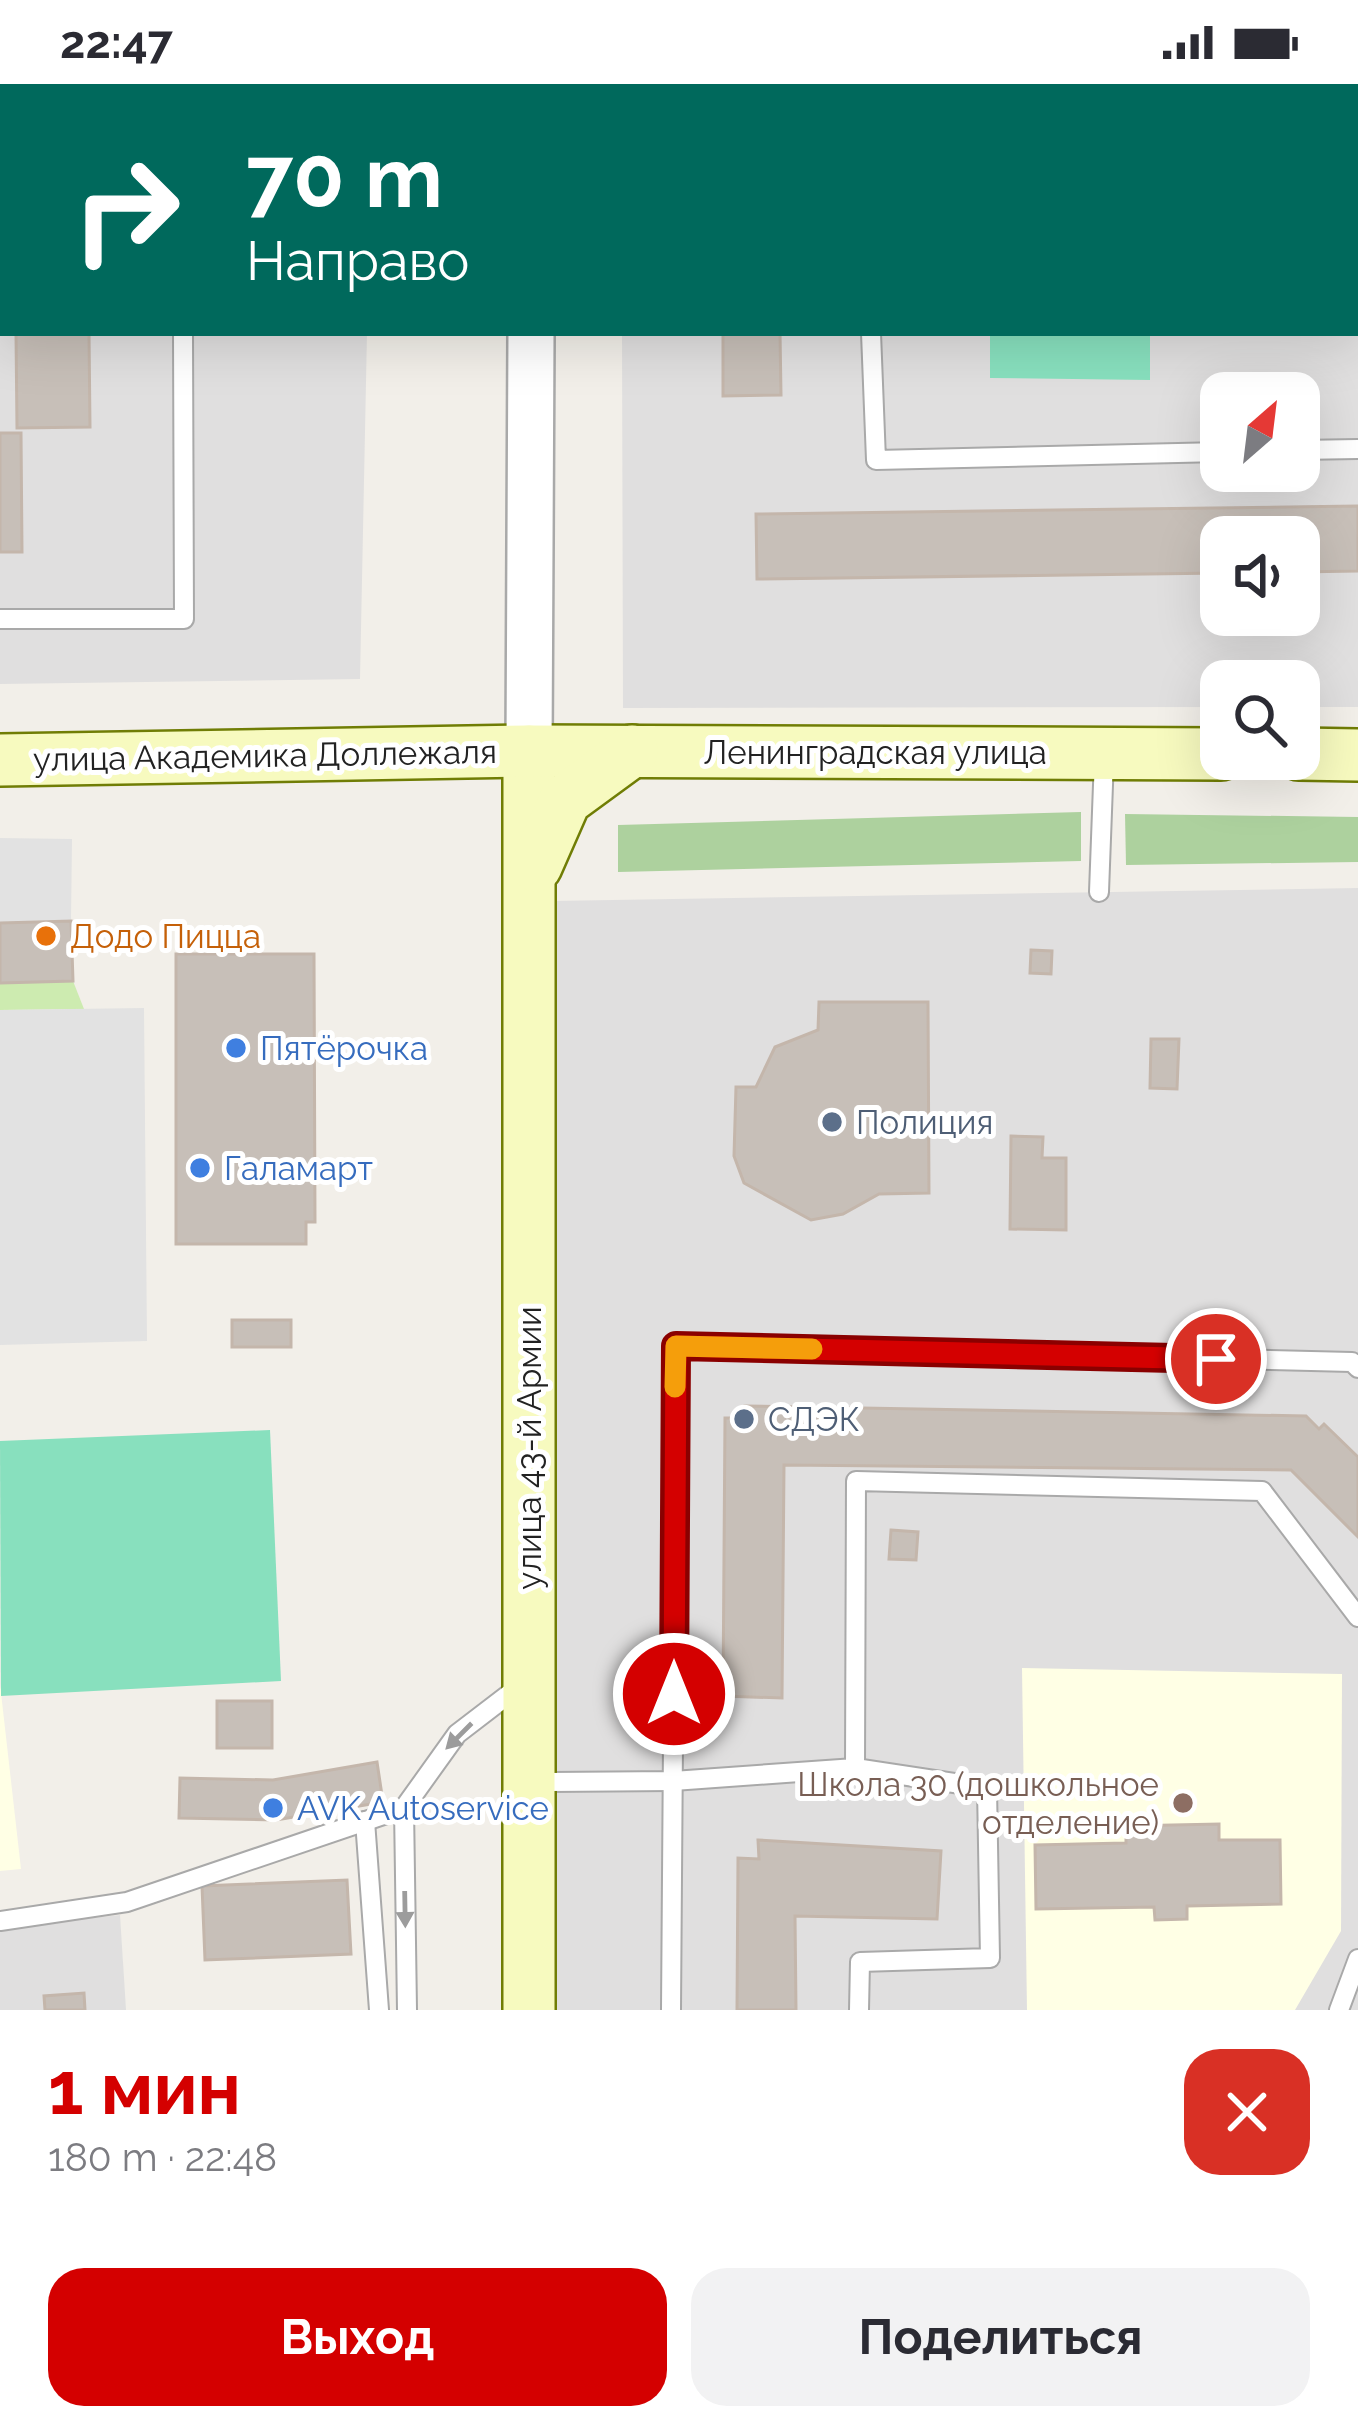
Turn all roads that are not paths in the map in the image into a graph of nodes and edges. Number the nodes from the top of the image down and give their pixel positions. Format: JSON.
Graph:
{"nodes":[{"id":1,"x":183,"y":336,"type":"edge"},
{"id":2,"x":531,"y":336,"type":"edge"},
{"id":3,"x":871,"y":336,"type":"edge"},
{"id":4,"x":1358,"y":449,"type":"edge"},
{"id":5,"x":1320,"y":450,"type":"edge"},
{"id":6,"x":1200,"y":452,"type":"edge"},
{"id":7,"x":0,"y":619,"type":"edge"},
{"id":8,"x":529,"y":751,"type":"junction"},
{"id":9,"x":632,"y":751,"type":"junction"},
{"id":10,"x":1104,"y":753,"type":"junction"},
{"id":11,"x":1200,"y":754,"type":"edge"},
{"id":12,"x":1320,"y":754,"type":"edge"},
{"id":13,"x":1358,"y":755,"type":"edge"},
{"id":14,"x":0,"y":760,"type":"edge"},
{"id":15,"x":529,"y":886,"type":"junction"},
{"id":16,"x":1099,"y":892,"type":"dead end"},
{"id":17,"x":1356,"y":1363,"type":"edge"},
{"id":18,"x":1358,"y":1617,"type":"edge"},
{"id":19,"x":529,"y":1679,"type":"junction"},
{"id":20,"x":855,"y":1768,"type":"junction"},
{"id":21,"x":673,"y":1781,"type":"junction"},
{"id":22,"x":536,"y":1784,"type":"junction"},
{"id":23,"x":404,"y":1808,"type":"junction"},
{"id":24,"x":365,"y":1821,"type":"junction"},
{"id":25,"x":0,"y":1921,"type":"edge"},
{"id":26,"x":1358,"y":1959,"type":"edge"},
{"id":27,"x":379,"y":2010,"type":"edge"},
{"id":28,"x":407,"y":2010,"type":"edge"},
{"id":29,"x":529,"y":2010,"type":"edge"},
{"id":30,"x":671,"y":2010,"type":"edge"},
{"id":31,"x":860,"y":2010,"type":"edge"},
{"id":32,"x":1339,"y":2010,"type":"edge"}],
"edges":[{"from":1,"to":7,"type":"lane"},
{"from":2,"to":8,"type":"street","name":"улица 43-й Армии"},
{"from":3,"to":6,"type":"lane"},
{"from":4,"to":5,"type":"lane"},
{"from":8,"to":9,"type":"main road","name":"Ленинградская улица"},
{"from":8,"to":14,"type":"main road","name":"улица Академика Доллежаля"},
{"from":8,"to":15,"type":"main road","name":"улица 43-й Армии"},
{"from":9,"to":10,"type":"main road","name":"Ленинградская улица"},
{"from":9,"to":15,"type":"main road","name":"улица 43-й Армии"},
{"from":10,"to":11,"type":"main road","name":"Ленинградская улица"},
{"from":10,"to":16,"type":"lane"},
{"from":12,"to":13,"type":"main road"},
{"from":15,"to":19,"type":"main road","name":"улица 43-й Армии"},
{"from":17,"to":21,"type":"lane"},
{"from":18,"to":20,"type":"lane"},
{"from":19,"to":22,"type":"main road","name":"улица 43-й Армии"},
{"from":19,"to":23,"type":"lane","one_way":true},
{"from":20,"to":21,"type":"lane"},
{"from":20,"to":31,"type":"lane"},
{"from":21,"to":22,"type":"lane"},
{"from":21,"to":30,"type":"lane"},
{"from":22,"to":29,"type":"main road","name":"улица 43-й Армии"},
{"from":23,"to":24,"type":"lane"},
{"from":23,"to":28,"type":"lane","one_way":true},
{"from":24,"to":25,"type":"lane"},
{"from":24,"to":27,"type":"lane"},
{"from":26,"to":32,"type":"lane"}]}
